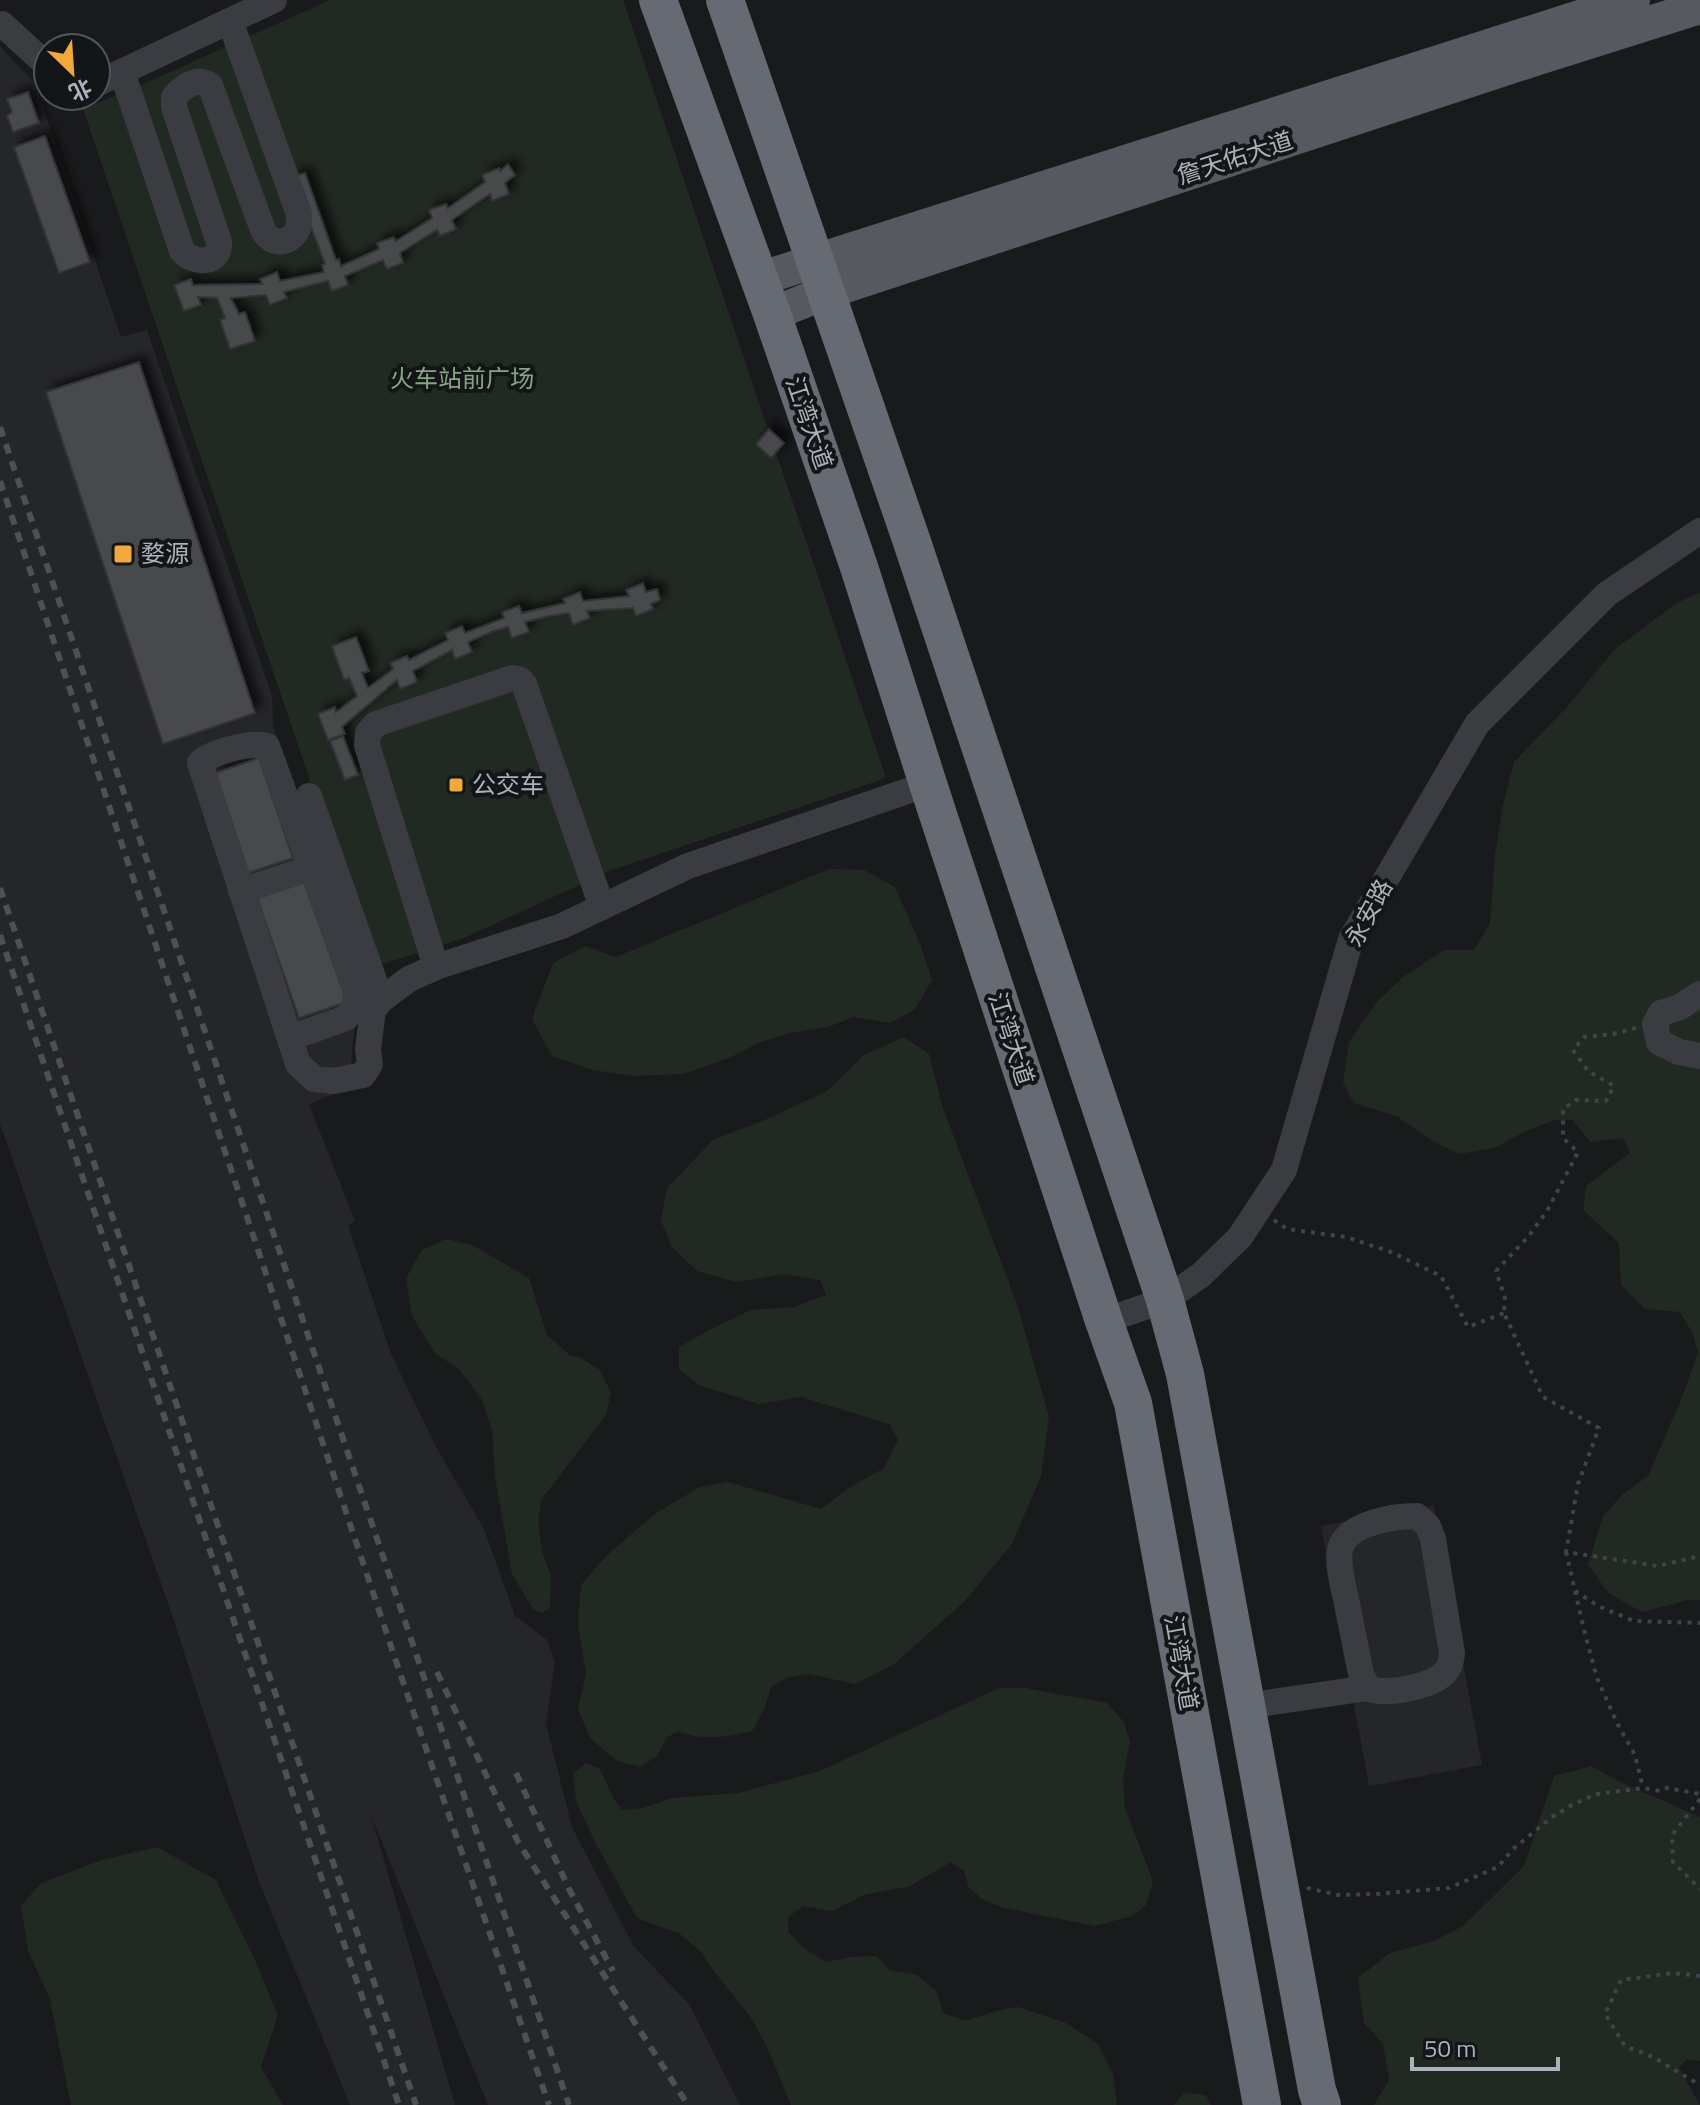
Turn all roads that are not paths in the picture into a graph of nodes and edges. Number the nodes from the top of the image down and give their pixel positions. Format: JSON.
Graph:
{"nodes":[{"id":1,"x":274,"y":0,"type":"edge"},
{"id":2,"x":658,"y":0,"type":"edge"},
{"id":3,"x":725,"y":0,"type":"edge"},
{"id":4,"x":1633,"y":0,"type":"edge"},
{"id":5,"x":1700,"y":7,"type":"edge"},
{"id":6,"x":230,"y":21,"type":"junction"},
{"id":7,"x":2,"y":24,"type":"edge"},
{"id":8,"x":32,"y":51,"type":"edge"},
{"id":9,"x":122,"y":72,"type":"junction"},
{"id":10,"x":112,"y":77,"type":"edge"},
{"id":11,"x":822,"y":276,"type":"junction"},
{"id":12,"x":765,"y":297,"type":"junction"},
{"id":13,"x":1700,"y":531,"type":"edge"},
{"id":14,"x":928,"y":784,"type":"junction"},
{"id":15,"x":309,"y":796,"type":"dead end"},
{"id":16,"x":311,"y":868,"type":"junction"},
{"id":17,"x":241,"y":891,"type":"junction"},
{"id":18,"x":602,"y":907,"type":"junction"},
{"id":19,"x":436,"y":967,"type":"junction"},
{"id":20,"x":1700,"y":994,"type":"edge"},
{"id":21,"x":381,"y":1000,"type":"junction"},
{"id":22,"x":290,"y":1038,"type":"junction"},
{"id":23,"x":1700,"y":1056,"type":"edge"},
{"id":24,"x":1165,"y":1300,"type":"junction"},
{"id":25,"x":1104,"y":1321,"type":"junction"},
{"id":26,"x":1368,"y":1688,"type":"junction"},
{"id":27,"x":1246,"y":1706,"type":"junction"},
{"id":28,"x":1262,"y":2105,"type":"edge"},
{"id":29,"x":1322,"y":2105,"type":"edge"}],
"edges":[{"from":1,"to":6,"type":"street"},
{"from":2,"to":12,"type":"highway","name":"江湾大道"},
{"from":3,"to":11,"type":"highway"},
{"from":4,"to":11,"type":"main road","name":"詹天佑大道"},
{"from":5,"to":11,"type":"main road","name":"詹天佑大道"},
{"from":6,"to":9,"type":"street"},
{"from":6,"to":9,"type":"street"},
{"from":7,"to":8,"type":"street"},
{"from":9,"to":10,"type":"street"},
{"from":11,"to":12,"type":"main road","name":"詹天佑大道"},
{"from":11,"to":24,"type":"highway"},
{"from":12,"to":14,"type":"highway","name":"江湾大道"},
{"from":13,"to":24,"type":"street","name":"永安路"},
{"from":14,"to":18,"type":"street"},
{"from":14,"to":25,"type":"highway","name":"江湾大道"},
{"from":15,"to":21,"type":"street"},
{"from":16,"to":17,"type":"street"},
{"from":16,"to":17,"type":"street"},
{"from":16,"to":22,"type":"street"},
{"from":17,"to":22,"type":"street"},
{"from":18,"to":19,"type":"street"},
{"from":18,"to":19,"type":"street"},
{"from":19,"to":21,"type":"street"},
{"from":20,"to":23,"type":"street"},
{"from":21,"to":22,"type":"street"},
{"from":24,"to":25,"type":"street","name":"永安路"},
{"from":24,"to":27,"type":"highway"},
{"from":25,"to":28,"type":"highway","name":"江湾大道"},
{"from":26,"to":26,"type":"street"},
{"from":26,"to":27,"type":"street"},
{"from":27,"to":29,"type":"highway"}]}
